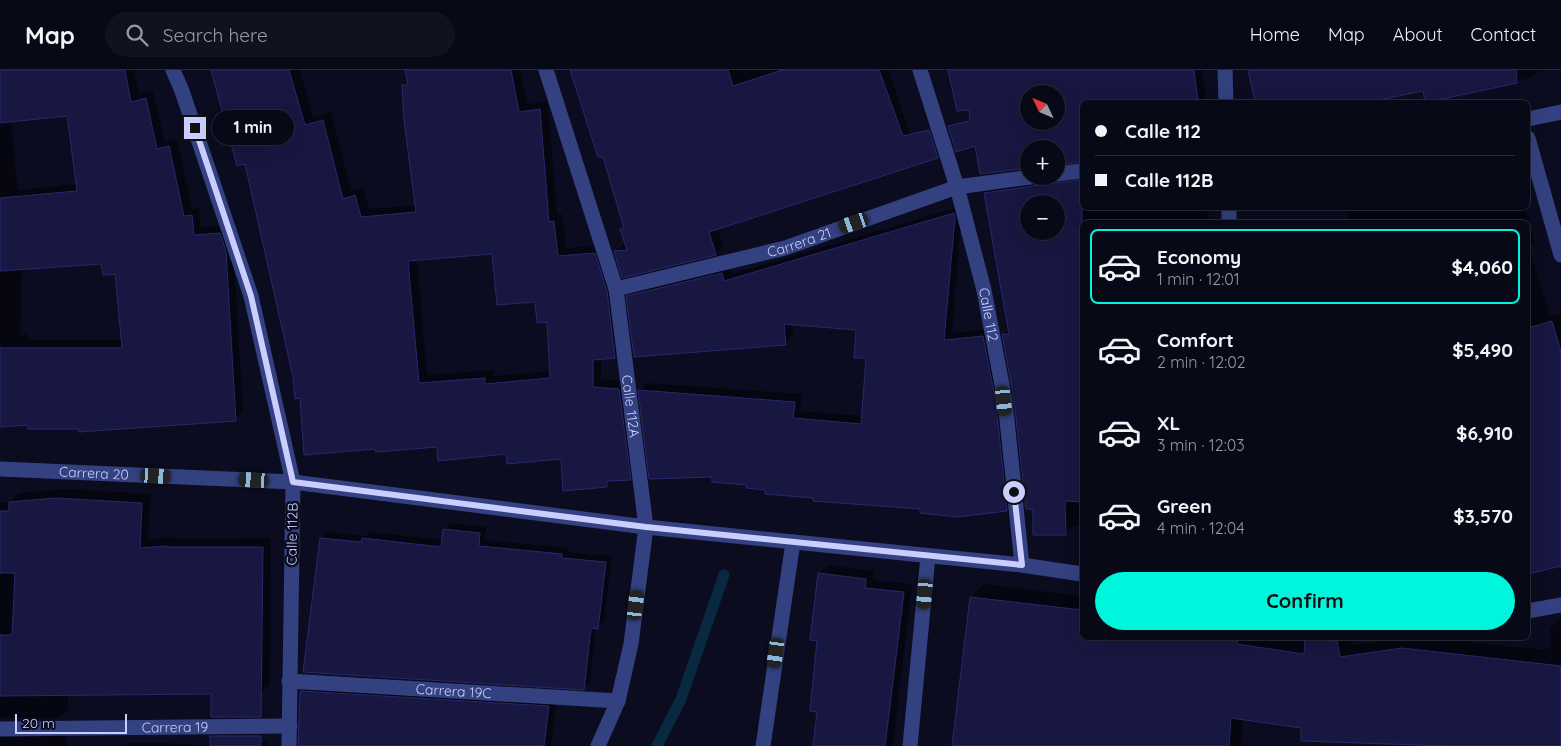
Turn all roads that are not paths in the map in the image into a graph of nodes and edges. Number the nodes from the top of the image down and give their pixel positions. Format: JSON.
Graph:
{"nodes":[{"id":1,"x":173,"y":70,"type":"edge"},
{"id":2,"x":546,"y":70,"type":"edge"},
{"id":3,"x":920,"y":70,"type":"edge"},
{"id":4,"x":1225,"y":70,"type":"edge"},
{"id":5,"x":1226,"y":100,"type":"edge"},
{"id":6,"x":1561,"y":112,"type":"edge"},
{"id":7,"x":1530,"y":119,"type":"edge"},
{"id":8,"x":1530,"y":145,"type":"edge"},
{"id":9,"x":1080,"y":171,"type":"edge"},
{"id":10,"x":1065,"y":173,"type":"edge"},
{"id":11,"x":1020,"y":178,"type":"edge"},
{"id":12,"x":956,"y":186,"type":"junction"},
{"id":13,"x":1561,"y":255,"type":"edge"},
{"id":14,"x":616,"y":289,"type":"junction"},
{"id":15,"x":0,"y":469,"type":"edge"},
{"id":16,"x":293,"y":482,"type":"junction"},
{"id":17,"x":646,"y":527,"type":"junction"},
{"id":18,"x":792,"y":542,"type":"junction"},
{"id":19,"x":928,"y":556,"type":"junction"},
{"id":20,"x":1022,"y":565,"type":"junction"},
{"id":21,"x":1080,"y":574,"type":"edge"},
{"id":22,"x":1561,"y":605,"type":"edge"},
{"id":23,"x":1530,"y":611,"type":"edge"},
{"id":24,"x":288,"y":681,"type":"junction"},
{"id":25,"x":618,"y":701,"type":"junction"},
{"id":26,"x":290,"y":726,"type":"junction"},
{"id":27,"x":0,"y":729,"type":"edge"},
{"id":28,"x":289,"y":746,"type":"edge"},
{"id":29,"x":598,"y":746,"type":"edge"},
{"id":30,"x":763,"y":746,"type":"edge"},
{"id":31,"x":910,"y":746,"type":"edge"}],
"edges":[{"from":1,"to":16,"type":"street","name":"Calle 112B"},
{"from":2,"to":14,"type":"street","name":"Calle 112A"},
{"from":3,"to":12,"type":"street","name":"Calle 112"},
{"from":4,"to":5,"type":"street"},
{"from":6,"to":7,"type":"street"},
{"from":8,"to":13,"type":"street"},
{"from":9,"to":10,"type":"street"},
{"from":11,"to":12,"type":"street","name":"Carrera 21"},
{"from":12,"to":14,"type":"street","name":"Carrera 21"},
{"from":12,"to":20,"type":"street","name":"Calle 112"},
{"from":14,"to":17,"type":"street","name":"Calle 112A"},
{"from":15,"to":16,"type":"street","name":"Carrera 20"},
{"from":16,"to":17,"type":"street","name":"Carrera 20"},
{"from":16,"to":24,"type":"street","name":"Calle 112B"},
{"from":17,"to":18,"type":"street","name":"Carrera 20"},
{"from":17,"to":25,"type":"street","name":"Calle 112A"},
{"from":18,"to":19,"type":"street","name":"Carrera 20"},
{"from":18,"to":30,"type":"street"},
{"from":19,"to":20,"type":"street","name":"Carrera 20"},
{"from":19,"to":31,"type":"street"},
{"from":20,"to":21,"type":"street","name":"Carrera 20"},
{"from":22,"to":23,"type":"street"},
{"from":24,"to":25,"type":"street","name":"Carrera 19C"},
{"from":24,"to":26,"type":"street","name":"Calle 112B"},
{"from":25,"to":29,"type":"street","name":"Calle 112A"},
{"from":26,"to":27,"type":"street","name":"Carrera 19"},
{"from":26,"to":28,"type":"street","name":"Calle 112B"}]}
